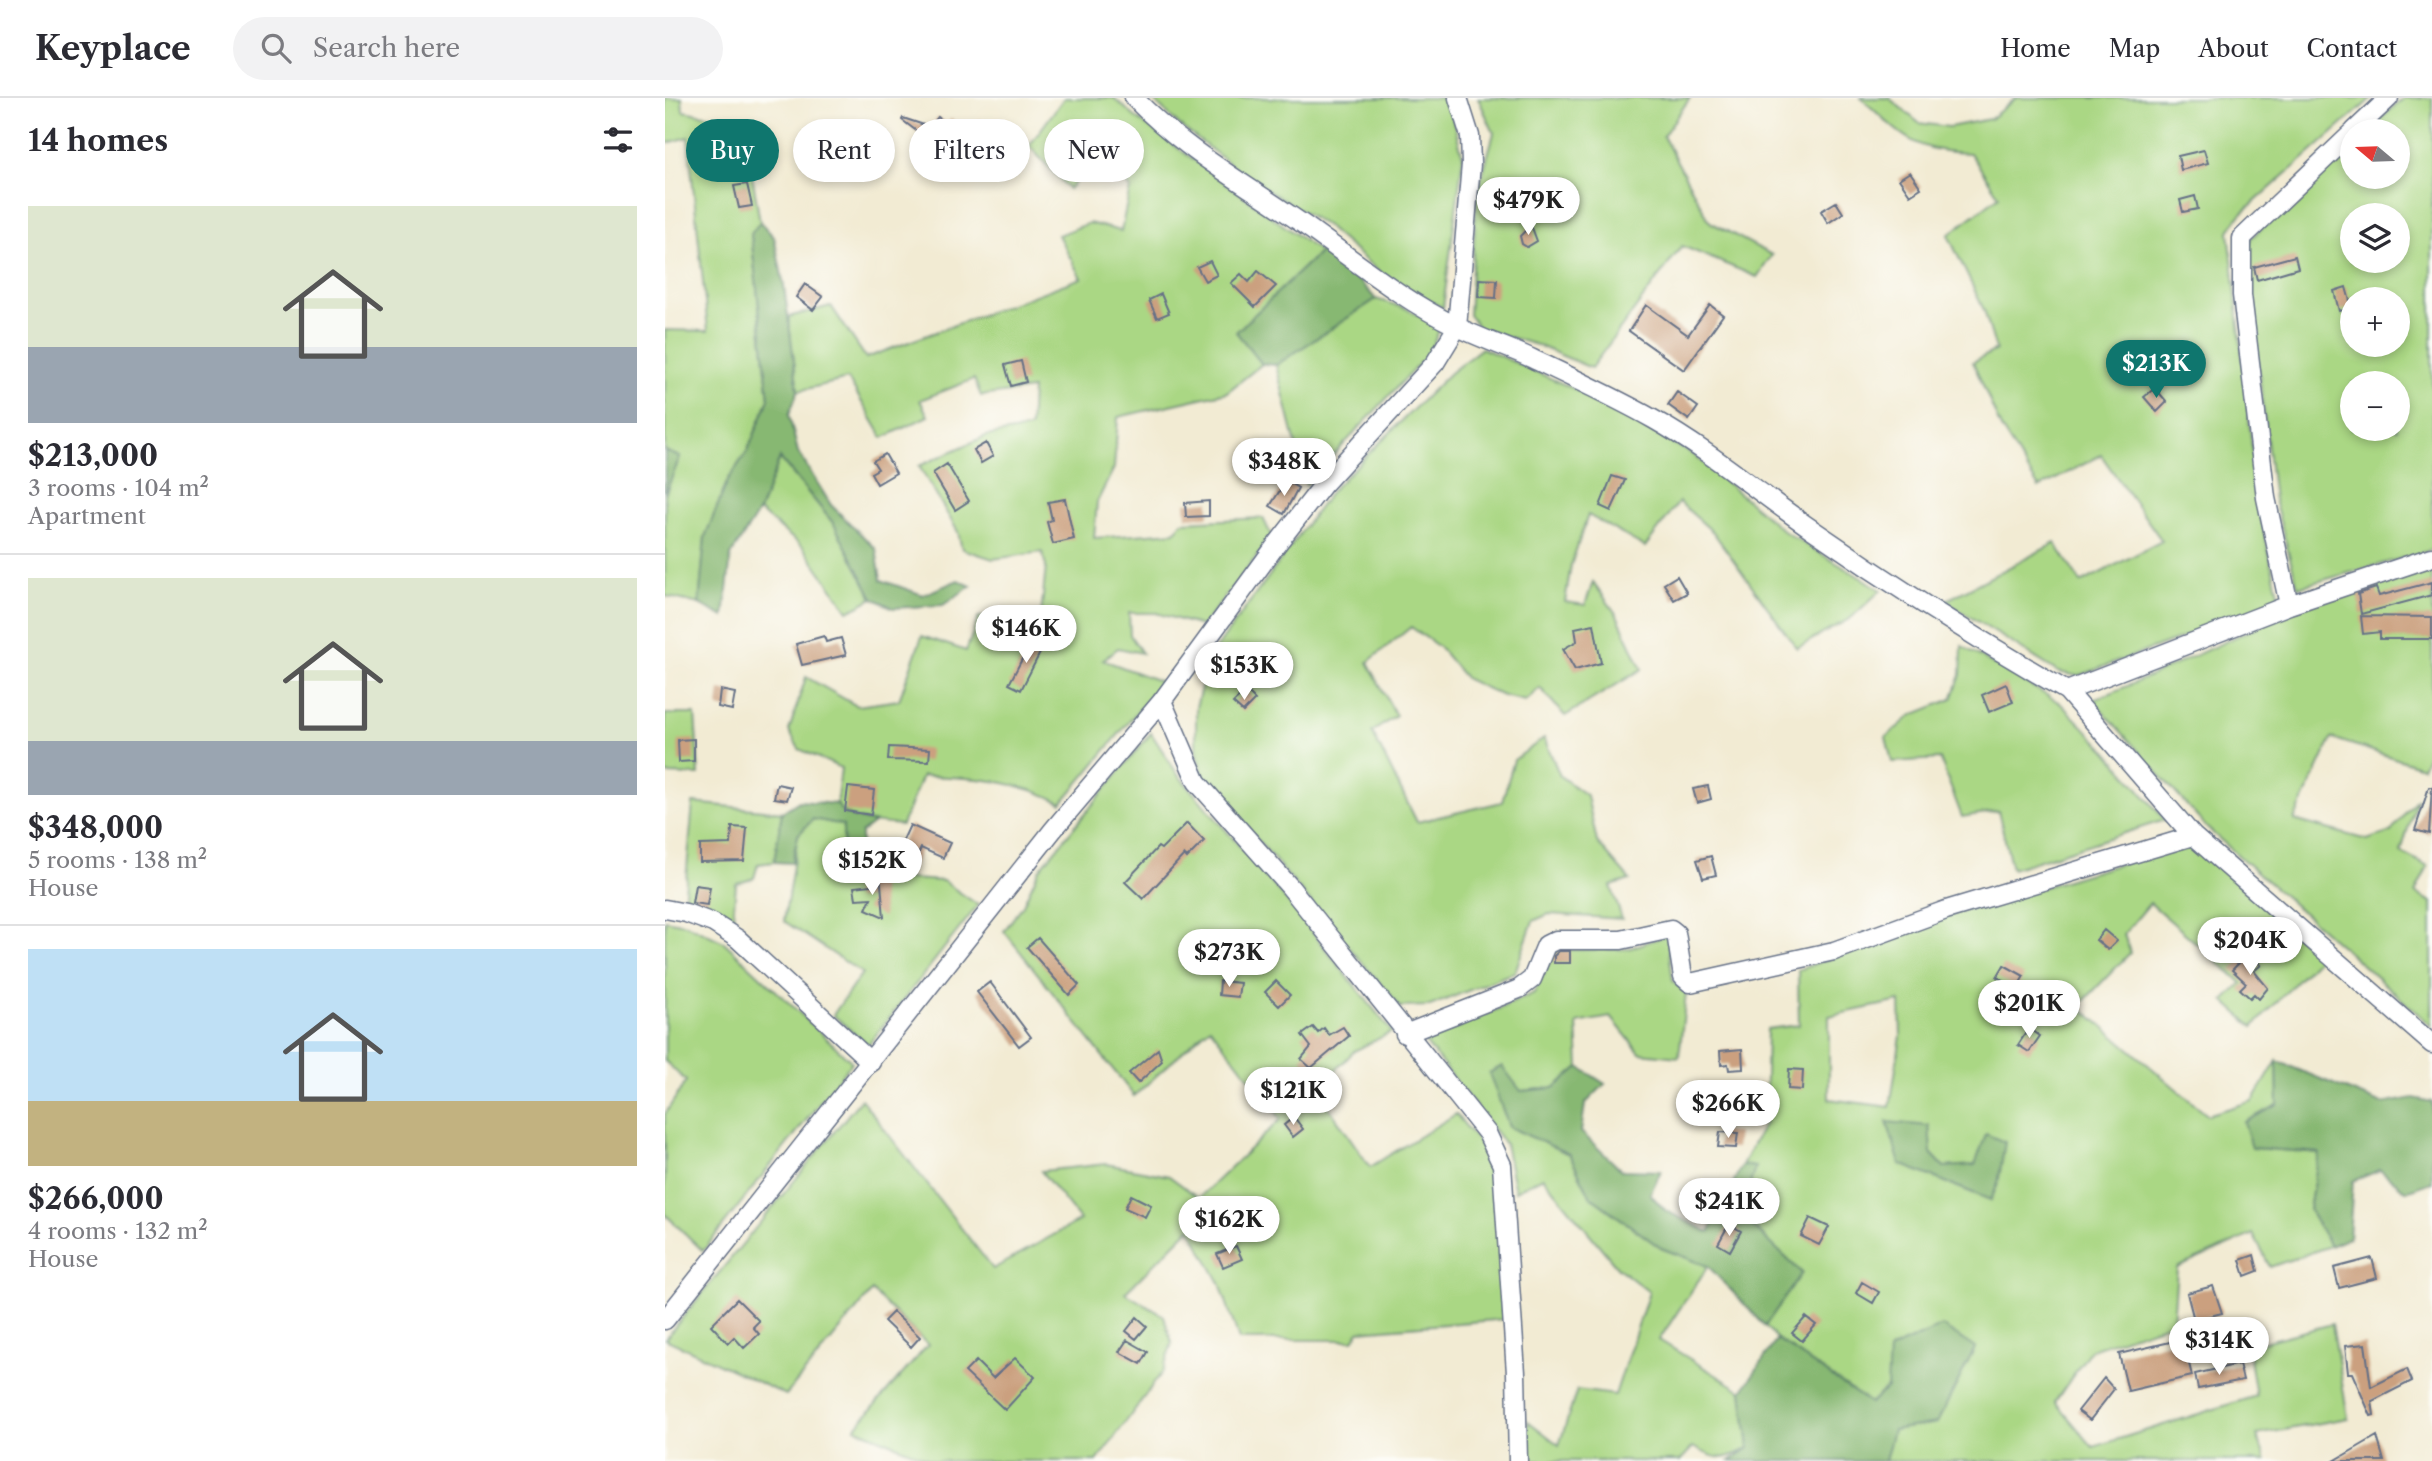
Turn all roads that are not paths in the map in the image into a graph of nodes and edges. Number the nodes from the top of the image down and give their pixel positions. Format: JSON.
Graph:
{"nodes":[{"id":1,"x":1134,"y":98,"type":"edge"},
{"id":2,"x":1458,"y":98,"type":"edge"},
{"id":3,"x":2389,"y":98,"type":"edge"},
{"id":4,"x":2367,"y":119,"type":"edge"},
{"id":5,"x":2340,"y":144,"type":"edge"},
{"id":6,"x":1457,"y":327,"type":"junction"},
{"id":7,"x":2432,"y":557,"type":"edge"},
{"id":8,"x":2289,"y":605,"type":"junction"},
{"id":9,"x":2067,"y":691,"type":"junction"},
{"id":10,"x":1162,"y":701,"type":"junction"},
{"id":11,"x":2193,"y":836,"type":"junction"},
{"id":12,"x":665,"y":909,"type":"edge"},
{"id":13,"x":1405,"y":1034,"type":"junction"},
{"id":14,"x":2432,"y":1044,"type":"edge"},
{"id":15,"x":871,"y":1062,"type":"junction"},
{"id":16,"x":665,"y":1320,"type":"edge"},
{"id":17,"x":1518,"y":1461,"type":"edge"}],
"edges":[{"from":1,"to":6,"type":"street"},
{"from":2,"to":6,"type":"street"},
{"from":3,"to":4,"type":"street"},
{"from":5,"to":8,"type":"street"},
{"from":6,"to":9,"type":"street"},
{"from":6,"to":10,"type":"street"},
{"from":7,"to":8,"type":"street"},
{"from":8,"to":9,"type":"street"},
{"from":9,"to":11,"type":"street"},
{"from":10,"to":13,"type":"street"},
{"from":10,"to":15,"type":"street"},
{"from":11,"to":13,"type":"street"},
{"from":11,"to":14,"type":"street"},
{"from":12,"to":15,"type":"street"},
{"from":13,"to":17,"type":"street"},
{"from":15,"to":16,"type":"street"}]}
